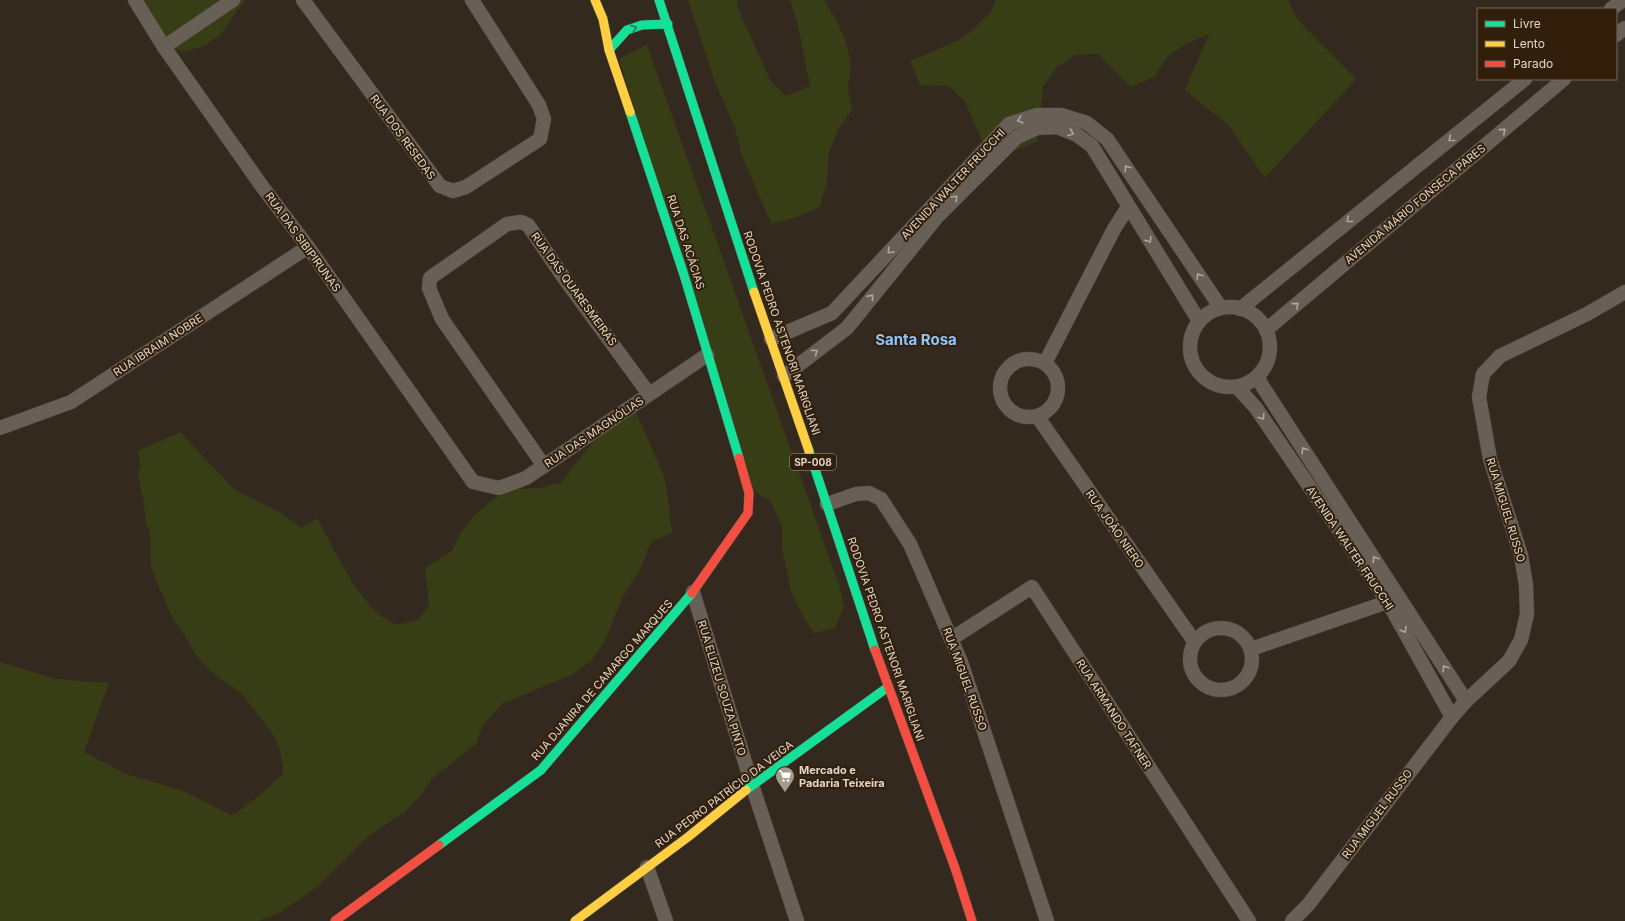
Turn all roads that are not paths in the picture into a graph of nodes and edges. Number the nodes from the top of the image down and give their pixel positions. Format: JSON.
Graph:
{"nodes":[{"id":1,"x":135,"y":0,"type":"edge"},
{"id":2,"x":233,"y":0,"type":"edge"},
{"id":3,"x":303,"y":0,"type":"edge"},
{"id":4,"x":472,"y":0,"type":"edge"},
{"id":5,"x":595,"y":0,"type":"edge"},
{"id":6,"x":659,"y":0,"type":"edge"},
{"id":7,"x":1623,"y":0,"type":"edge"},
{"id":8,"x":1613,"y":8,"type":"edge"},
{"id":9,"x":668,"y":24,"type":"junction"},
{"id":10,"x":1625,"y":28,"type":"edge"},
{"id":11,"x":1617,"y":34,"type":"edge"},
{"id":12,"x":164,"y":48,"type":"junction"},
{"id":13,"x":609,"y":50,"type":"junction"},
{"id":14,"x":1524,"y":80,"type":"edge"},
{"id":15,"x":1563,"y":80,"type":"edge"},
{"id":16,"x":1128,"y":207,"type":"junction"},
{"id":17,"x":308,"y":247,"type":"junction"},
{"id":18,"x":1625,"y":292,"type":"edge"},
{"id":19,"x":1221,"y":308,"type":"junction"},
{"id":20,"x":1240,"y":309,"type":"junction"},
{"id":21,"x":832,"y":313,"type":"junction"},
{"id":22,"x":1199,"y":322,"type":"junction"},
{"id":23,"x":847,"y":328,"type":"junction"},
{"id":24,"x":1266,"y":330,"type":"junction"},
{"id":25,"x":771,"y":339,"type":"junction"},
{"id":26,"x":707,"y":354,"type":"junction"},
{"id":27,"x":1045,"y":363,"type":"junction"},
{"id":28,"x":784,"y":376,"type":"junction"},
{"id":29,"x":1258,"y":376,"type":"junction"},
{"id":30,"x":1237,"y":387,"type":"junction"},
{"id":31,"x":649,"y":394,"type":"junction"},
{"id":32,"x":1037,"y":416,"type":"junction"},
{"id":33,"x":0,"y":428,"type":"edge"},
{"id":34,"x":544,"y":466,"type":"junction"},
{"id":35,"x":474,"y":482,"type":"joint"},
{"id":36,"x":748,"y":492,"type":"joint"},
{"id":37,"x":827,"y":504,"type":"junction"},
{"id":38,"x":693,"y":592,"type":"junction"},
{"id":39,"x":1394,"y":600,"type":"junction"},
{"id":40,"x":951,"y":639,"type":"junction"},
{"id":41,"x":1194,"y":641,"type":"junction"},
{"id":42,"x":1251,"y":650,"type":"junction"},
{"id":43,"x":888,"y":687,"type":"junction"},
{"id":44,"x":1466,"y":701,"type":"junction"},
{"id":45,"x":1452,"y":717,"type":"junction"},
{"id":46,"x":752,"y":785,"type":"junction"},
{"id":47,"x":647,"y":867,"type":"junction"},
{"id":48,"x":335,"y":921,"type":"edge"},
{"id":49,"x":575,"y":921,"type":"edge"},
{"id":50,"x":666,"y":921,"type":"edge"},
{"id":51,"x":797,"y":921,"type":"edge"},
{"id":52,"x":972,"y":921,"type":"edge"},
{"id":53,"x":1047,"y":921,"type":"edge"},
{"id":54,"x":1250,"y":921,"type":"edge"},
{"id":55,"x":1292,"y":921,"type":"edge"}],
"edges":[{"from":1,"to":12,"type":"street","name":"RUA DAS SIBIPIRUNAS"},
{"from":2,"to":12,"type":"street"},
{"from":3,"to":4,"type":"street","name":"RUA DOS RESEDAS"},
{"from":5,"to":13,"type":"street","name":"RUA DAS ACÁCIAS"},
{"from":6,"to":9,"type":"street","name":"RODOVIA PEDRO ASTENORI MARIGLIANI","number":"SP-008"},
{"from":7,"to":8,"type":"street"},
{"from":13,"to":9,"type":"street","one_way":true},
{"from":9,"to":25,"type":"street","name":"RODOVIA PEDRO ASTENORI MARIGLIANI","number":"SP-008"},
{"from":10,"to":11,"type":"street"},
{"from":12,"to":17,"type":"street","name":"RUA DAS SIBIPIRUNAS"},
{"from":13,"to":26,"type":"street","name":"RUA DAS ACÁCIAS"},
{"from":14,"to":20,"type":"street","one_way":true},
{"from":24,"to":15,"type":"street","name":"AVENIDA MÁRIO FONSECA PARES","one_way":true},
{"from":16,"to":22,"type":"street","name":"AVENIDA WALTER FRUCCHI","one_way":true},
{"from":23,"to":16,"type":"street","name":"AVENIDA WALTER FRUCCHI","one_way":true},
{"from":16,"to":27,"type":"street"},
{"from":17,"to":33,"type":"street","name":"RUA IBRAIM NOBRE"},
{"from":17,"to":35,"type":"street","name":"RUA DAS SIBIPIRUNAS"},
{"from":18,"to":44,"type":"street","name":"RUA MIGUEL RUSSO"},
{"from":19,"to":20,"type":"street"},
{"from":19,"to":21,"type":"street","name":"AVENIDA WALTER FRUCCHI","one_way":true},
{"from":19,"to":22,"type":"street"},
{"from":20,"to":24,"type":"street"},
{"from":21,"to":23,"type":"street"},
{"from":21,"to":25,"type":"street"},
{"from":22,"to":30,"type":"street"},
{"from":28,"to":23,"type":"street","name":"AVENIDA WALTER FRUCCHI","one_way":true},
{"from":24,"to":29,"type":"street"},
{"from":25,"to":28,"type":"street","name":"RODOVIA PEDRO ASTENORI MARIGLIANI","number":"SP-008"},
{"from":26,"to":31,"type":"street","name":"RUA DAS MAGNÓLIAS"},
{"from":26,"to":36,"type":"street","name":"RUA DAS ACÁCIAS"},
{"from":27,"to":32,"type":"street"},
{"from":27,"to":32,"type":"street"},
{"from":28,"to":37,"type":"street","name":"RODOVIA PEDRO ASTENORI MARIGLIANI","number":"SP-008"},
{"from":29,"to":30,"type":"street"},
{"from":39,"to":29,"type":"street","name":"AVENIDA WALTER FRUCCHI","one_way":true},
{"from":30,"to":39,"type":"street","name":"AVENIDA WALTER FRUCCHI","one_way":true},
{"from":31,"to":34,"type":"street","name":"RUA DAS MAGNÓLIAS"},
{"from":31,"to":34,"type":"street","name":"RUA DAS QUARESMEIRAS"},
{"from":32,"to":41,"type":"street","name":"RUA JOÃO NIERO"},
{"from":34,"to":35,"type":"street","name":"RUA DAS MAGNÓLIAS"},
{"from":36,"to":38,"type":"street","name":"RUA DJANIRA DE CAMARGO MARQUES"},
{"from":37,"to":40,"type":"street","name":"RUA MIGUEL RUSSO"},
{"from":37,"to":43,"type":"street","name":"RODOVIA PEDRO ASTENORI MARIGLIANI","number":"SP-008"},
{"from":38,"to":46,"type":"street","name":"RUA ELIZEU SOUZA PINTO"},
{"from":38,"to":48,"type":"street","name":"RUA DJANIRA DE CAMARGO MARQUES"},
{"from":39,"to":42,"type":"street"},
{"from":44,"to":39,"type":"street","name":"AVENIDA WALTER FRUCCHI","one_way":true},
{"from":39,"to":45,"type":"street","name":"AVENIDA WALTER FRUCCHI","one_way":true},
{"from":40,"to":53,"type":"street","name":"RUA MIGUEL RUSSO"},
{"from":40,"to":54,"type":"street","name":"RUA ARMANDO TAFNER"},
{"from":41,"to":42,"type":"street"},
{"from":41,"to":42,"type":"street"},
{"from":43,"to":46,"type":"street","name":"RUA PEDRO PATRÍCIO DA VEIGA"},
{"from":43,"to":52,"type":"street","name":"RODOVIA PEDRO ASTENORI MARIGLIANI","number":"SP-008"},
{"from":44,"to":45,"type":"street","name":"RUA MIGUEL RUSSO"},
{"from":45,"to":55,"type":"street","name":"RUA MIGUEL RUSSO"},
{"from":46,"to":47,"type":"street","name":"RUA PEDRO PATRÍCIO DA VEIGA"},
{"from":46,"to":51,"type":"street","name":"RUA ELIZEU SOUZA PINTO"},
{"from":47,"to":49,"type":"street","name":"RUA PEDRO PATRÍCIO DA VEIGA"},
{"from":47,"to":50,"type":"street"}]}
